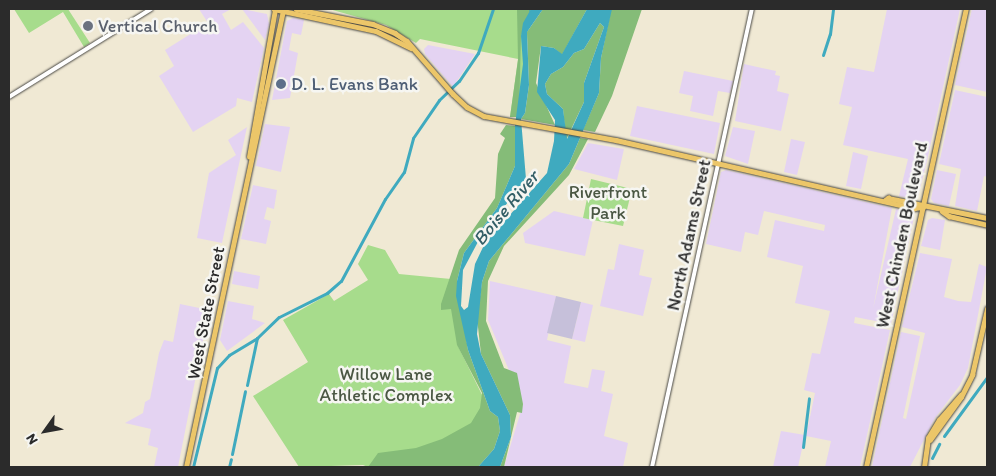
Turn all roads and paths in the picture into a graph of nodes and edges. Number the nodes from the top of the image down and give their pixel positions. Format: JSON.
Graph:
{"nodes":[{"id":1,"x":151,"y":9,"type":"edge"},
{"id":2,"x":274,"y":9,"type":"edge"},
{"id":3,"x":296,"y":9,"type":"edge"},
{"id":4,"x":752,"y":9,"type":"edge"},
{"id":5,"x":966,"y":9,"type":"edge"},
{"id":6,"x":283,"y":10,"type":"edge"},
{"id":7,"x":416,"y":52,"type":"junction"},
{"id":8,"x":260,"y":91,"type":"junction"},
{"id":9,"x":9,"y":97,"type":"edge"},
{"id":10,"x":264,"y":107,"type":"junction"},
{"id":11,"x":253,"y":125,"type":"junction"},
{"id":12,"x":254,"y":145,"type":"junction"},
{"id":13,"x":718,"y":163,"type":"junction"},
{"id":14,"x":249,"y":164,"type":"junction"},
{"id":15,"x":923,"y":207,"type":"junction"},
{"id":16,"x":942,"y":211,"type":"junction"},
{"id":17,"x":987,"y":218,"type":"edge"},
{"id":18,"x":987,"y":225,"type":"edge"},
{"id":19,"x":987,"y":308,"type":"edge"},
{"id":20,"x":186,"y":467,"type":"edge"},
{"id":21,"x":652,"y":467,"type":"edge"},
{"id":22,"x":866,"y":467,"type":"edge"},
{"id":23,"x":924,"y":467,"type":"edge"}],
"edges":[{"from":1,"to":9,"type":"street"},
{"from":2,"to":6,"type":"main road"},
{"from":2,"to":8,"type":"main road","name":"West State Street"},
{"from":3,"to":7,"type":"main road"},
{"from":4,"to":13,"type":"street","name":"North Adams Street"},
{"from":5,"to":15,"type":"main road","name":"West Chinden Boulevard"},
{"from":6,"to":7,"type":"main road"},
{"from":6,"to":10,"type":"main road","name":"West State Street"},
{"from":7,"to":13,"type":"main road"},
{"from":8,"to":10,"type":"main road","name":"West State Street"},
{"from":8,"to":11,"type":"main road","name":"West State Street"},
{"from":10,"to":12,"type":"main road","name":"West State Street"},
{"from":11,"to":12,"type":"main road","name":"West State Street"},
{"from":11,"to":14,"type":"main road","name":"West State Street"},
{"from":12,"to":14,"type":"main road","name":"West State Street"},
{"from":13,"to":15,"type":"main road"},
{"from":13,"to":21,"type":"street","name":"North Adams Street"},
{"from":14,"to":20,"type":"main road","name":"West State Street"},
{"from":15,"to":16,"type":"main road"},
{"from":15,"to":22,"type":"main road","name":"West Chinden Boulevard"},
{"from":16,"to":17,"type":"main road"},
{"from":16,"to":18,"type":"main road"},
{"from":19,"to":23,"type":"main road"}]}
